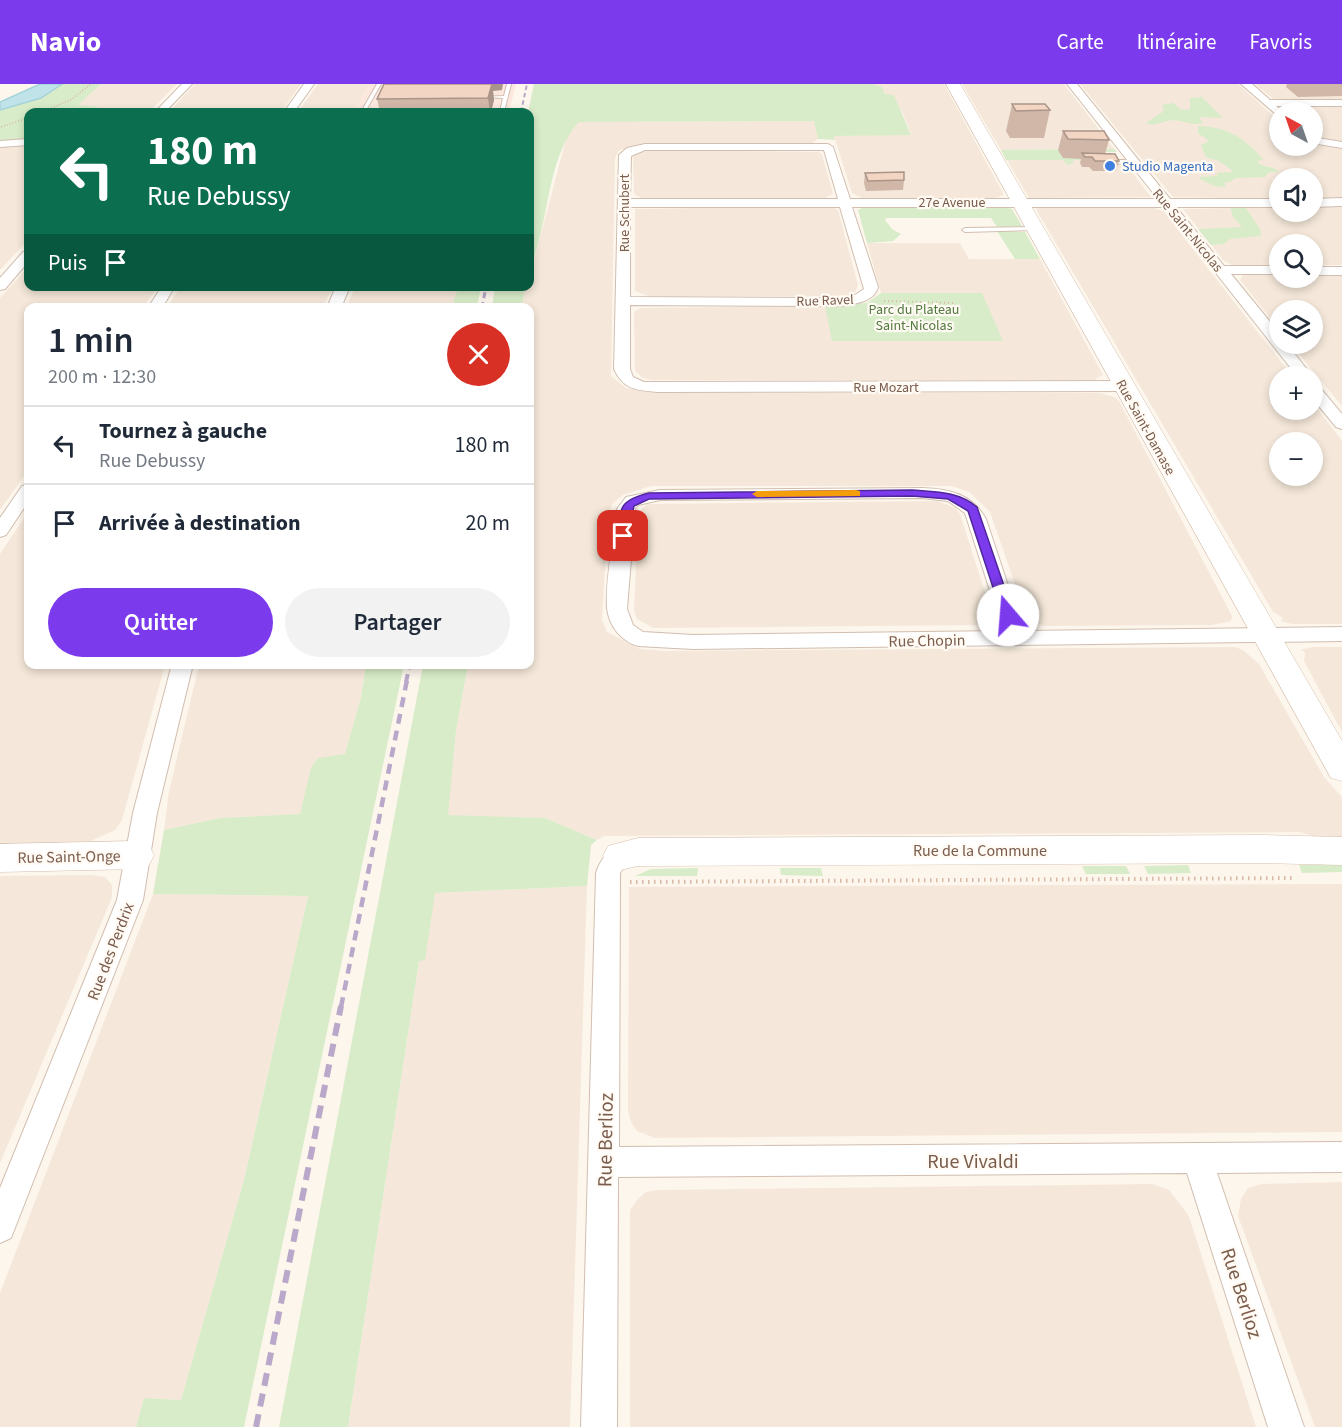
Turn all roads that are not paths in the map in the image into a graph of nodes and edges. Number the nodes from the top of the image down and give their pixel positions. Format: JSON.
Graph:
{"nodes":[{"id":1,"x":187,"y":84,"type":"edge"},
{"id":2,"x":309,"y":84,"type":"edge"},
{"id":3,"x":379,"y":84,"type":"edge"},
{"id":4,"x":509,"y":84,"type":"edge"},
{"id":5,"x":953,"y":84,"type":"edge"},
{"id":6,"x":1072,"y":84,"type":"edge"},
{"id":7,"x":1246,"y":84,"type":"edge"},
{"id":8,"x":493,"y":90,"type":"edge"},
{"id":9,"x":506,"y":96,"type":"junction"},
{"id":10,"x":476,"y":98,"type":"edge"},
{"id":11,"x":1267,"y":103,"type":"joint"},
{"id":12,"x":1342,"y":103,"type":"edge"},
{"id":13,"x":164,"y":108,"type":"edge"},
{"id":14,"x":293,"y":108,"type":"edge"},
{"id":15,"x":365,"y":108,"type":"edge"},
{"id":16,"x":503,"y":108,"type":"edge"},
{"id":17,"x":24,"y":142,"type":"edge"},
{"id":18,"x":1323,"y":142,"type":"edge"},
{"id":19,"x":0,"y":144,"type":"edge"},
{"id":20,"x":1342,"y":145,"type":"edge"},
{"id":21,"x":828,"y":147,"type":"joint"},
{"id":22,"x":1102,"y":155,"type":"edge"},
{"id":23,"x":1131,"y":158,"type":"junction"},
{"id":24,"x":1105,"y":162,"type":"edge"},
{"id":25,"x":846,"y":202,"type":"junction"},
{"id":26,"x":1019,"y":202,"type":"junction"},
{"id":27,"x":1342,"y":202,"type":"edge"},
{"id":28,"x":624,"y":203,"type":"junction"},
{"id":29,"x":1167,"y":203,"type":"junction"},
{"id":30,"x":1269,"y":203,"type":"edge"},
{"id":31,"x":1323,"y":203,"type":"edge"},
{"id":32,"x":1034,"y":229,"type":"junction"},
{"id":33,"x":965,"y":230,"type":"dead end"},
{"id":34,"x":24,"y":259,"type":"edge"},
{"id":35,"x":1220,"y":270,"type":"junction"},
{"id":36,"x":1269,"y":270,"type":"edge"},
{"id":37,"x":1323,"y":271,"type":"edge"},
{"id":38,"x":1342,"y":271,"type":"edge"},
{"id":39,"x":0,"y":286,"type":"edge"},
{"id":40,"x":624,"y":301,"type":"junction"},
{"id":41,"x":1297,"y":366,"type":"edge"},
{"id":42,"x":1124,"y":386,"type":"junction"},
{"id":43,"x":649,"y":387,"type":"joint"},
{"id":44,"x":1323,"y":401,"type":"edge"},
{"id":45,"x":1342,"y":424,"type":"edge"},
{"id":46,"x":24,"y":496,"type":"edge"},
{"id":47,"x":0,"y":531,"type":"edge"},
{"id":48,"x":1263,"y":634,"type":"junction"},
{"id":49,"x":1342,"y":634,"type":"edge"},
{"id":50,"x":1016,"y":639,"type":"junction"},
{"id":51,"x":182,"y":669,"type":"edge"},
{"id":52,"x":1342,"y":769,"type":"edge"},
{"id":53,"x":1342,"y":851,"type":"edge"},
{"id":54,"x":137,"y":855,"type":"junction"},
{"id":55,"x":0,"y":858,"type":"edge"},
{"id":56,"x":627,"y":869,"type":"joint"},
{"id":57,"x":1342,"y":1157,"type":"edge"},
{"id":58,"x":1198,"y":1160,"type":"junction"},
{"id":59,"x":605,"y":1162,"type":"junction"},
{"id":60,"x":0,"y":1227,"type":"edge"},
{"id":61,"x":599,"y":1427,"type":"edge"},
{"id":62,"x":1286,"y":1427,"type":"edge"}],
"edges":[{"from":1,"to":13,"type":"street"},
{"from":2,"to":14,"type":"street"},
{"from":3,"to":15,"type":"lane"},
{"from":4,"to":9,"type":"lane"},
{"from":5,"to":26,"type":"street","name":"Rue Saint-Damase"},
{"from":6,"to":23,"type":"street","name":"Rue Saint-Nicolas"},
{"from":7,"to":11,"type":"street"},
{"from":8,"to":9,"type":"lane"},
{"from":9,"to":10,"type":"lane"},
{"from":9,"to":16,"type":"lane"},
{"from":11,"to":12,"type":"street"},
{"from":17,"to":19,"type":"street"},
{"from":18,"to":20,"type":"street"},
{"from":21,"to":25,"type":"street","name":"Rue Ravel"},
{"from":21,"to":28,"type":"street","name":"Rue Schubert"},
{"from":22,"to":23,"type":"lane"},
{"from":23,"to":24,"type":"lane"},
{"from":23,"to":29,"type":"street","name":"Rue Saint-Nicolas"},
{"from":25,"to":26,"type":"street","name":"27e Avenue"},
{"from":25,"to":28,"type":"street","name":"27e Avenue"},
{"from":25,"to":40,"type":"street","name":"Rue Ravel"},
{"from":26,"to":29,"type":"street","name":"27e Avenue"},
{"from":26,"to":32,"type":"street","name":"Rue Saint-Damase"},
{"from":27,"to":31,"type":"street"},
{"from":28,"to":40,"type":"street","name":"Rue Schubert"},
{"from":29,"to":30,"type":"street","name":"27e Avenue"},
{"from":29,"to":35,"type":"street","name":"Rue Saint-Nicolas"},
{"from":32,"to":33,"type":"lane"},
{"from":32,"to":42,"type":"street","name":"Rue Saint-Damase"},
{"from":34,"to":39,"type":"street"},
{"from":35,"to":36,"type":"street"},
{"from":35,"to":41,"type":"street","name":"Rue Saint-Nicolas"},
{"from":37,"to":38,"type":"street"},
{"from":40,"to":43,"type":"street","name":"Rue Schubert"},
{"from":42,"to":43,"type":"street","name":"Rue Mozart"},
{"from":42,"to":48,"type":"street","name":"Rue Saint-Damase"},
{"from":44,"to":45,"type":"street"},
{"from":46,"to":47,"type":"street"},
{"from":48,"to":49,"type":"street","name":"Rue Chopin"},
{"from":48,"to":50,"type":"street","name":"Rue Chopin"},
{"from":48,"to":52,"type":"street","name":"Rue Saint-Damase"},
{"from":50,"to":50,"type":"street","name":"Rue Chopin"},
{"from":51,"to":54,"type":"street","name":"Rue des Perdrix"},
{"from":53,"to":56,"type":"street","name":"Rue de la Commune"},
{"from":54,"to":55,"type":"street","name":"Rue Saint-Onge"},
{"from":54,"to":60,"type":"street","name":"Rue des Perdrix"},
{"from":56,"to":59,"type":"street","name":"Rue Berlioz"},
{"from":57,"to":58,"type":"street","name":"Rue Vivaldi"},
{"from":58,"to":59,"type":"street","name":"Rue Vivaldi"},
{"from":58,"to":62,"type":"street","name":"Rue Berlioz"},
{"from":59,"to":61,"type":"street","name":"Rue Berlioz"}]}
